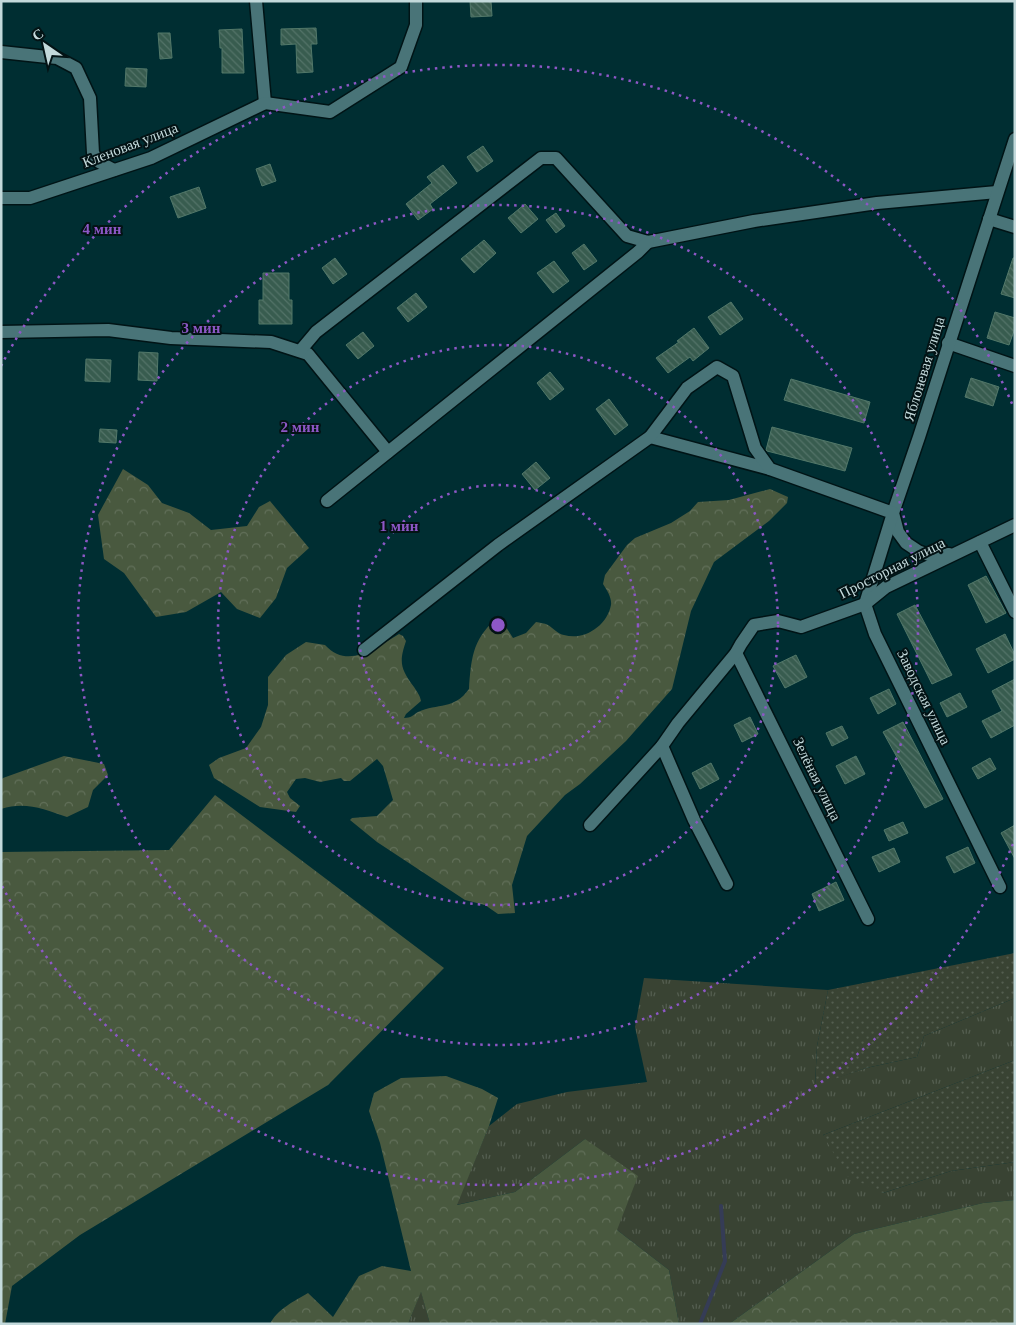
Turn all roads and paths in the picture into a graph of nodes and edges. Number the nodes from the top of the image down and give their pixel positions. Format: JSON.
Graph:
{"nodes":[{"id":1,"x":256,"y":1,"type":"edge"},
{"id":2,"x":416,"y":1,"type":"edge"},
{"id":3,"x":1,"y":52,"type":"edge"},
{"id":4,"x":265,"y":103,"type":"junction"},
{"id":5,"x":1015,"y":139,"type":"edge"},
{"id":6,"x":114,"y":170,"type":"junction"},
{"id":7,"x":997,"y":192,"type":"junction"},
{"id":8,"x":1,"y":198,"type":"edge"},
{"id":9,"x":989,"y":219,"type":"junction"},
{"id":10,"x":1015,"y":227,"type":"edge"},
{"id":11,"x":648,"y":242,"type":"junction"},
{"id":12,"x":1,"y":332,"type":"edge"},
{"id":13,"x":948,"y":343,"type":"junction"},
{"id":14,"x":300,"y":351,"type":"junction"},
{"id":15,"x":1015,"y":366,"type":"edge"},
{"id":16,"x":650,"y":436,"type":"junction"},
{"id":17,"x":388,"y":452,"type":"junction"},
{"id":18,"x":770,"y":469,"type":"junction"},
{"id":19,"x":327,"y":501,"type":"dead end"},
{"id":20,"x":893,"y":513,"type":"junction"},
{"id":21,"x":1015,"y":525,"type":"edge"},
{"id":22,"x":980,"y":542,"type":"junction"},
{"id":23,"x":968,"y":548,"type":"junction"},
{"id":24,"x":865,"y":604,"type":"junction"},
{"id":25,"x":1015,"y":612,"type":"edge"},
{"id":26,"x":364,"y":650,"type":"dead end"},
{"id":27,"x":736,"y":653,"type":"junction"},
{"id":28,"x":662,"y":746,"type":"junction"},
{"id":29,"x":590,"y":825,"type":"dead end"},
{"id":30,"x":728,"y":884,"type":"dead end"},
{"id":31,"x":1000,"y":887,"type":"dead end"},
{"id":32,"x":868,"y":919,"type":"dead end"}],
"edges":[{"from":1,"to":4,"type":"street"},
{"from":2,"to":4,"type":"street"},
{"from":3,"to":6,"type":"street"},
{"from":4,"to":6,"type":"street","name":"Кленовая улица"},
{"from":5,"to":7,"type":"street","name":"Яблоневая улица"},
{"from":6,"to":8,"type":"street","name":"Кленовая улица"},
{"from":7,"to":9,"type":"street","name":"Яблоневая улица"},
{"from":7,"to":11,"type":"street"},
{"from":9,"to":10,"type":"street"},
{"from":9,"to":13,"type":"street","name":"Яблоневая улица"},
{"from":11,"to":14,"type":"street"},
{"from":11,"to":17,"type":"street"},
{"from":12,"to":14,"type":"street"},
{"from":13,"to":15,"type":"street"},
{"from":13,"to":20,"type":"street","name":"Яблоневая улица"},
{"from":14,"to":17,"type":"street"},
{"from":16,"to":18,"type":"street"},
{"from":16,"to":18,"type":"street"},
{"from":16,"to":26,"type":"street"},
{"from":17,"to":19,"type":"street"},
{"from":18,"to":20,"type":"street"},
{"from":20,"to":23,"type":"street"},
{"from":20,"to":24,"type":"street"},
{"from":21,"to":22,"type":"street","name":"Просторная улица"},
{"from":22,"to":23,"type":"street","name":"Просторная улица"},
{"from":22,"to":25,"type":"street"},
{"from":23,"to":24,"type":"street","name":"Просторная улица"},
{"from":24,"to":27,"type":"street","name":"Просторная улица"},
{"from":24,"to":31,"type":"street","name":"Заводская улица"},
{"from":27,"to":28,"type":"street","name":"Просторная улица"},
{"from":27,"to":32,"type":"street","name":"Зелёная улица"},
{"from":28,"to":29,"type":"street","name":"Просторная улица"},
{"from":28,"to":30,"type":"street"}]}
